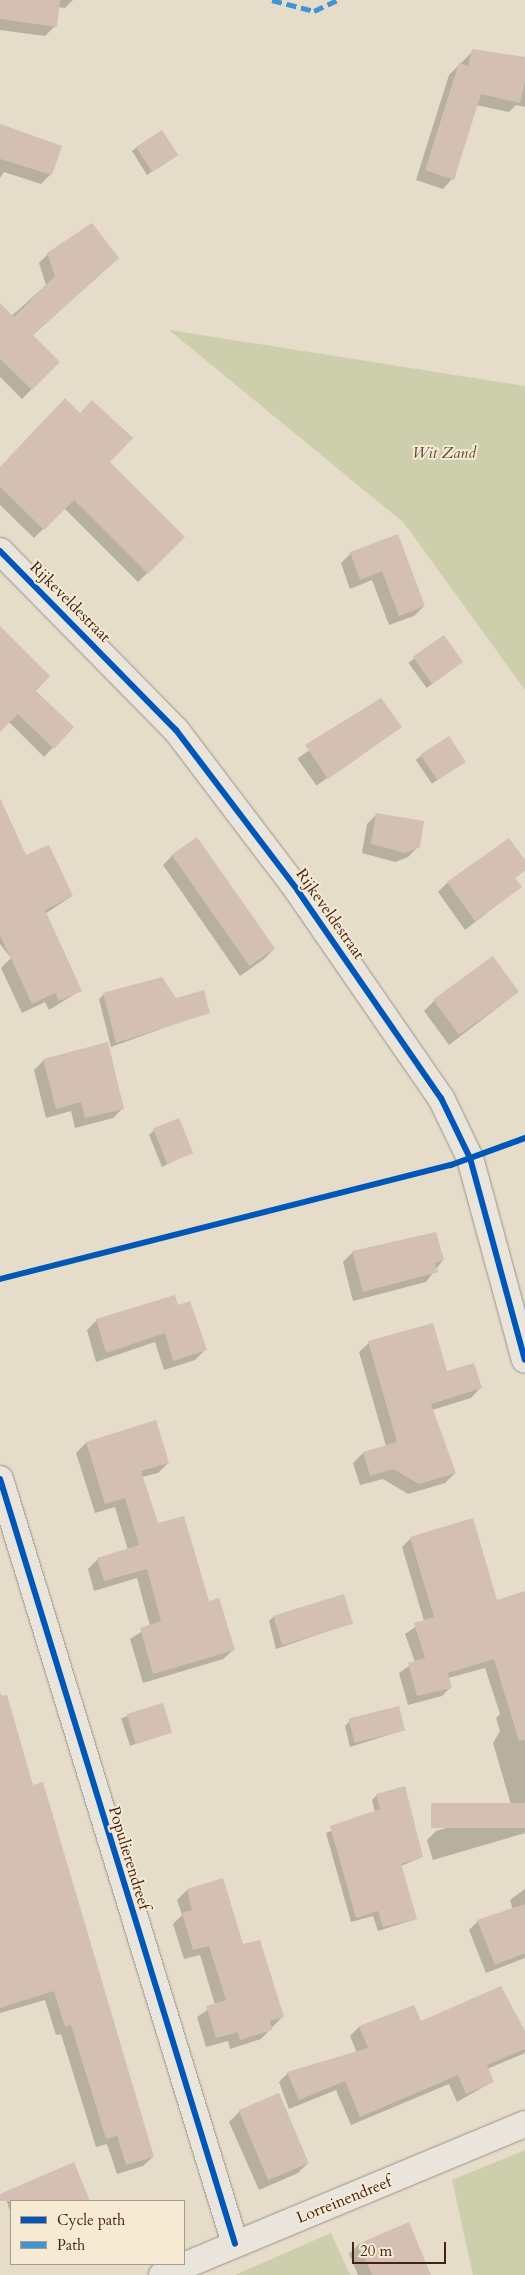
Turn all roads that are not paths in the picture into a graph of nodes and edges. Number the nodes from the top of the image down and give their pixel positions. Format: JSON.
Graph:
{"nodes":[{"id":1,"x":0,"y":551,"type":"edge"},
{"id":2,"x":525,"y":1360,"type":"edge"},
{"id":3,"x":0,"y":1479,"type":"edge"},
{"id":4,"x":525,"y":2124,"type":"edge"},
{"id":5,"x":235,"y":2244,"type":"junction"},
{"id":6,"x":162,"y":2275,"type":"edge"}],
"edges":[{"from":1,"to":2,"type":"street","name":"Rijkeveldestraat"},
{"from":3,"to":5,"type":"street","name":"Populierendreef"},
{"from":4,"to":5,"type":"street","name":"Lorreinendreef"},
{"from":5,"to":6,"type":"street","name":"Lorreinendreef"}]}
